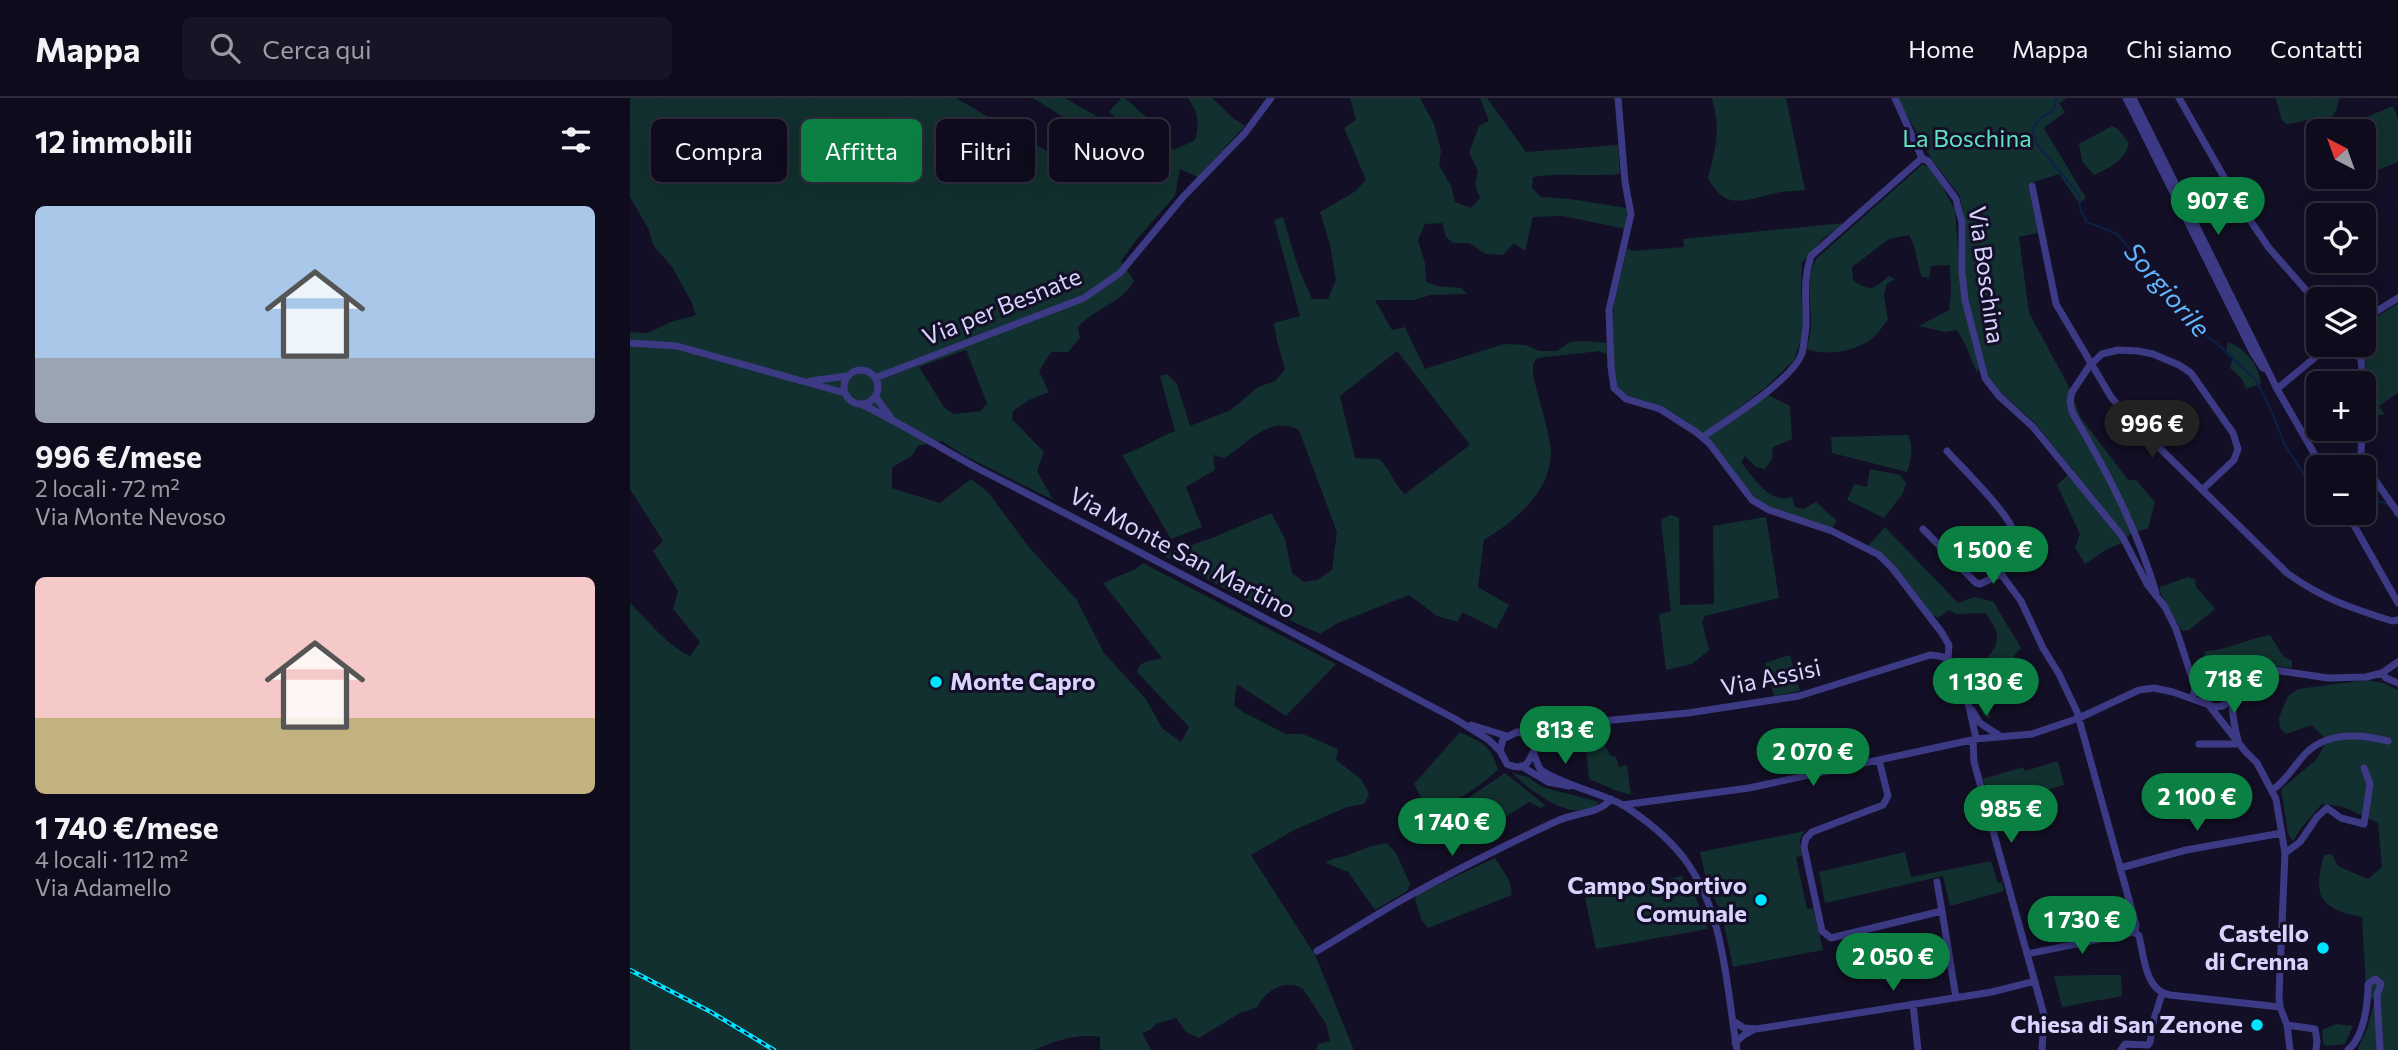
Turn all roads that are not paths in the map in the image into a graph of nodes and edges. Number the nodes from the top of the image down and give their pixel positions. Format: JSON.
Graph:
{"nodes":[{"id":1,"x":1271,"y":98,"type":"edge"},
{"id":2,"x":1618,"y":98,"type":"edge"},
{"id":3,"x":1895,"y":98,"type":"edge"},
{"id":4,"x":2126,"y":98,"type":"edge"},
{"id":5,"x":2133,"y":98,"type":"edge"},
{"id":6,"x":2179,"y":98,"type":"edge"},
{"id":7,"x":1922,"y":158,"type":"junction"},
{"id":8,"x":2032,"y":186,"type":"dead end"},
{"id":9,"x":2306,"y":290,"type":"edge"},
{"id":10,"x":2398,"y":299,"type":"edge"},
{"id":11,"x":2376,"y":311,"type":"edge"},
{"id":12,"x":630,"y":343,"type":"edge"},
{"id":13,"x":2316,"y":357,"type":"edge"},
{"id":14,"x":2091,"y":365,"type":"junction"},
{"id":15,"x":847,"y":376,"type":"junction"},
{"id":16,"x":876,"y":378,"type":"junction"},
{"id":17,"x":809,"y":381,"type":"junction"},
{"id":18,"x":2277,"y":389,"type":"junction"},
{"id":19,"x":845,"y":393,"type":"junction"},
{"id":20,"x":875,"y":396,"type":"junction"},
{"id":21,"x":861,"y":404,"type":"junction"},
{"id":22,"x":891,"y":418,"type":"junction"},
{"id":23,"x":1703,"y":437,"type":"junction"},
{"id":24,"x":2362,"y":441,"type":"edge"},
{"id":25,"x":1947,"y":451,"type":"dead end"},
{"id":26,"x":2315,"y":455,"type":"edge"},
{"id":27,"x":2202,"y":490,"type":"junction"},
{"id":28,"x":2398,"y":513,"type":"edge"},
{"id":29,"x":2354,"y":525,"type":"edge"},
{"id":30,"x":1923,"y":529,"type":"dead end"},
{"id":31,"x":2001,"y":574,"type":"junction"},
{"id":32,"x":2158,"y":598,"type":"junction"},
{"id":33,"x":2398,"y":603,"type":"edge"},
{"id":34,"x":2398,"y":620,"type":"edge"},
{"id":35,"x":1948,"y":659,"type":"junction"},
{"id":36,"x":2398,"y":662,"type":"edge"},
{"id":37,"x":2382,"y":673,"type":"junction"},
{"id":38,"x":2398,"y":683,"type":"edge"},
{"id":39,"x":2193,"y":698,"type":"junction"},
{"id":40,"x":2232,"y":699,"type":"junction"},
{"id":41,"x":1968,"y":703,"type":"junction"},
{"id":42,"x":2207,"y":704,"type":"junction"},
{"id":43,"x":2079,"y":718,"type":"junction"},
{"id":44,"x":1457,"y":720,"type":"junction"},
{"id":45,"x":1550,"y":733,"type":"junction"},
{"id":46,"x":1527,"y":735,"type":"junction"},
{"id":47,"x":1507,"y":736,"type":"junction"},
{"id":48,"x":2000,"y":736,"type":"junction"},
{"id":49,"x":1974,"y":740,"type":"junction"},
{"id":50,"x":2388,"y":741,"type":"dead end"},
{"id":51,"x":2199,"y":744,"type":"dead end"},
{"id":52,"x":2239,"y":744,"type":"junction"},
{"id":53,"x":1500,"y":751,"type":"junction"},
{"id":54,"x":1534,"y":751,"type":"junction"},
{"id":55,"x":1879,"y":760,"type":"junction"},
{"id":56,"x":1521,"y":766,"type":"junction"},
{"id":57,"x":2364,"y":768,"type":"dead end"},
{"id":58,"x":1583,"y":788,"type":"junction"},
{"id":59,"x":2272,"y":790,"type":"junction"},
{"id":60,"x":1611,"y":799,"type":"junction"},
{"id":61,"x":1647,"y":800,"type":"junction"},
{"id":62,"x":1622,"y":805,"type":"junction"},
{"id":63,"x":1638,"y":815,"type":"junction"},
{"id":64,"x":2282,"y":833,"type":"junction"},
{"id":65,"x":2285,"y":853,"type":"junction"},
{"id":66,"x":2120,"y":868,"type":"junction"},
{"id":67,"x":1937,"y":882,"type":"dead end"},
{"id":68,"x":1942,"y":911,"type":"junction"},
{"id":69,"x":2135,"y":932,"type":"junction"},
{"id":70,"x":1317,"y":951,"type":"dead end"},
{"id":71,"x":2027,"y":954,"type":"junction"},
{"id":72,"x":2035,"y":981,"type":"junction"},
{"id":73,"x":2162,"y":994,"type":"junction"},
{"id":74,"x":1956,"y":998,"type":"junction"},
{"id":75,"x":1913,"y":1004,"type":"junction"},
{"id":76,"x":2280,"y":1007,"type":"junction"},
{"id":77,"x":1732,"y":1020,"type":"junction"},
{"id":78,"x":2287,"y":1025,"type":"junction"},
{"id":79,"x":1756,"y":1029,"type":"junction"},
{"id":80,"x":1736,"y":1046,"type":"edge"},
{"id":81,"x":1918,"y":1050,"type":"edge"},
{"id":82,"x":2042,"y":1050,"type":"edge"},
{"id":83,"x":2121,"y":1050,"type":"edge"},
{"id":84,"x":2290,"y":1050,"type":"edge"},
{"id":85,"x":2316,"y":1050,"type":"edge"},
{"id":86,"x":2348,"y":1050,"type":"edge"},
{"id":87,"x":2380,"y":1050,"type":"edge"}],
"edges":[{"from":1,"to":16,"type":"street","name":"Via per Besnate"},
{"from":2,"to":23,"type":"street"},
{"from":3,"to":7,"type":"street","name":"Via Boschina"},
{"from":4,"to":18,"type":"street"},
{"from":5,"to":18,"type":"street"},
{"from":6,"to":9,"type":"street"},
{"from":7,"to":23,"type":"street"},
{"from":7,"to":32,"type":"street","name":"Via Boschina"},
{"from":8,"to":14,"type":"street"},
{"from":10,"to":11,"type":"street"},
{"from":12,"to":17,"type":"street","name":"Via Monte San Martino"},
{"from":13,"to":18,"type":"street"},
{"from":14,"to":27,"type":"street"},
{"from":14,"to":27,"type":"street"},
{"from":14,"to":32,"type":"street"},
{"from":15,"to":16,"type":"street","name":"Via Monte San Martino"},
{"from":15,"to":17,"type":"street","name":"Via Monte San Martino"},
{"from":15,"to":19,"type":"street"},
{"from":16,"to":20,"type":"street"},
{"from":17,"to":19,"type":"street","name":"Via Monte San Martino"},
{"from":18,"to":26,"type":"street"},
{"from":19,"to":21,"type":"street","name":"Via Monte San Martino"},
{"from":20,"to":21,"type":"street"},
{"from":20,"to":22,"type":"street","name":"Via Monte San Martino"},
{"from":21,"to":22,"type":"street","name":"Via Monte San Martino"},
{"from":22,"to":44,"type":"street","name":"Via Monte San Martino"},
{"from":23,"to":35,"type":"street"},
{"from":24,"to":28,"type":"street"},
{"from":25,"to":31,"type":"street"},
{"from":27,"to":34,"type":"street"},
{"from":29,"to":33,"type":"street"},
{"from":30,"to":31,"type":"street"},
{"from":31,"to":43,"type":"street"},
{"from":32,"to":39,"type":"street","name":"Via Boschina"},
{"from":35,"to":41,"type":"street"},
{"from":35,"to":45,"type":"street","name":"Via Assisi"},
{"from":36,"to":37,"type":"street"},
{"from":37,"to":38,"type":"street"},
{"from":37,"to":40,"type":"street"},
{"from":39,"to":42,"type":"street"},
{"from":39,"to":43,"type":"street"},
{"from":40,"to":42,"type":"street"},
{"from":40,"to":52,"type":"street"},
{"from":41,"to":48,"type":"street"},
{"from":41,"to":49,"type":"street"},
{"from":42,"to":52,"type":"street"},
{"from":43,"to":48,"type":"street"},
{"from":43,"to":66,"type":"street"},
{"from":44,"to":47,"type":"street","name":"Via Monte San Martino"},
{"from":44,"to":53,"type":"street","name":"Via Monte San Martino"},
{"from":45,"to":46,"type":"street","name":"Via Assisi"},
{"from":45,"to":54,"type":"street","name":"Via Assisi"},
{"from":46,"to":47,"type":"street","name":"Via Monte San Martino"},
{"from":46,"to":54,"type":"street","name":"Via Monte San Martino"},
{"from":47,"to":53,"type":"street"},
{"from":48,"to":49,"type":"street"},
{"from":49,"to":55,"type":"street"},
{"from":49,"to":71,"type":"street"},
{"from":50,"to":59,"type":"street"},
{"from":51,"to":52,"type":"street"},
{"from":52,"to":59,"type":"street"},
{"from":53,"to":56,"type":"street","name":"Via Monte San Martino"},
{"from":54,"to":56,"type":"street"},
{"from":54,"to":58,"type":"street","name":"Via Monte San Martino"},
{"from":55,"to":61,"type":"street"},
{"from":55,"to":68,"type":"street"},
{"from":56,"to":58,"type":"street","name":"Via Monte San Martino"},
{"from":57,"to":65,"type":"street"},
{"from":58,"to":60,"type":"street","name":"Via Monte San Martino"},
{"from":59,"to":64,"type":"street"},
{"from":60,"to":62,"type":"street","name":"Via Monte San Martino"},
{"from":60,"to":70,"type":"street"},
{"from":61,"to":62,"type":"street"},
{"from":61,"to":63,"type":"street"},
{"from":62,"to":63,"type":"street","name":"Via Monte San Martino"},
{"from":63,"to":77,"type":"street","name":"Via Monte San Martino"},
{"from":64,"to":65,"type":"street"},
{"from":64,"to":66,"type":"street"},
{"from":65,"to":76,"type":"street"},
{"from":66,"to":69,"type":"street"},
{"from":67,"to":68,"type":"street"},
{"from":68,"to":74,"type":"street"},
{"from":69,"to":71,"type":"street"},
{"from":69,"to":73,"type":"street"},
{"from":71,"to":72,"type":"street"},
{"from":72,"to":74,"type":"street"},
{"from":72,"to":82,"type":"street"},
{"from":73,"to":76,"type":"street"},
{"from":73,"to":83,"type":"street"},
{"from":74,"to":75,"type":"street"},
{"from":75,"to":79,"type":"street"},
{"from":75,"to":81,"type":"street"},
{"from":76,"to":78,"type":"street"},
{"from":77,"to":79,"type":"street"},
{"from":77,"to":80,"type":"street","name":"Via Monte San Martino"},
{"from":78,"to":84,"type":"street"},
{"from":78,"to":85,"type":"street"},
{"from":79,"to":80,"type":"street"},
{"from":86,"to":87,"type":"street"}]}
